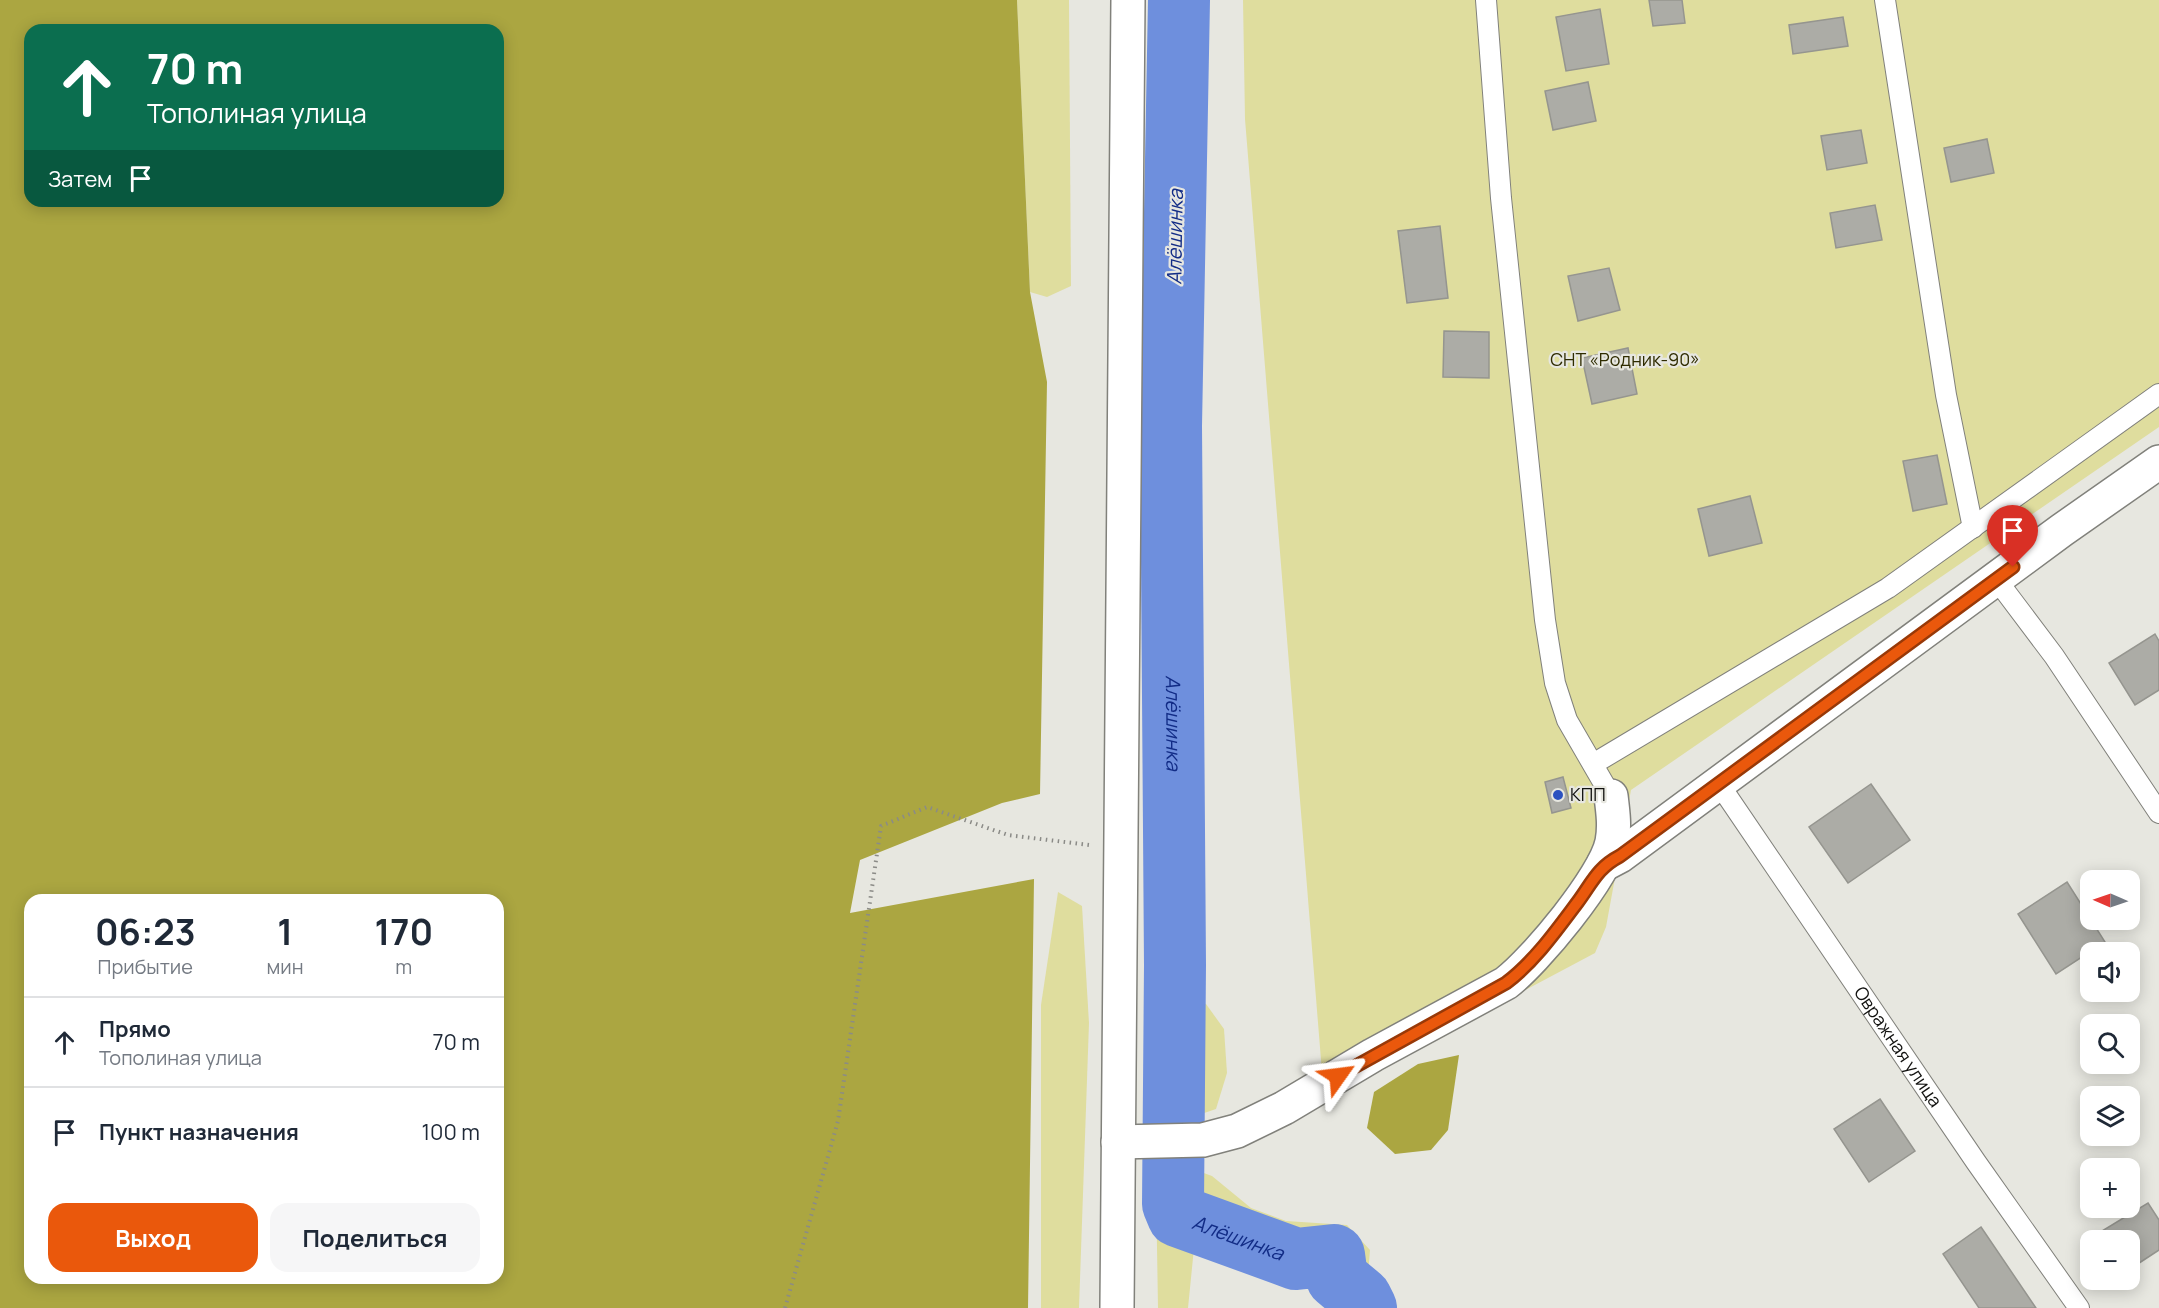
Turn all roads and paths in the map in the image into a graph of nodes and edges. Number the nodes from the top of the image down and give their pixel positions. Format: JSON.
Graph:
{"nodes":[{"id":1,"x":1128,"y":0,"type":"edge"},
{"id":2,"x":1486,"y":0,"type":"edge"},
{"id":3,"x":1885,"y":0,"type":"edge"},
{"id":4,"x":2159,"y":394,"type":"edge"},
{"id":5,"x":2159,"y":462,"type":"edge"},
{"id":6,"x":1973,"y":528,"type":"junction"},
{"id":7,"x":1996,"y":579,"type":"junction"},
{"id":8,"x":1593,"y":764,"type":"junction"},
{"id":9,"x":1719,"y":784,"type":"junction"},
{"id":10,"x":1611,"y":796,"type":"joint"},
{"id":11,"x":2159,"y":813,"type":"edge"},
{"id":12,"x":1119,"y":846,"type":"junction"},
{"id":13,"x":1603,"y":865,"type":"junction"},
{"id":14,"x":1118,"y":1142,"type":"junction"},
{"id":15,"x":785,"y":1308,"type":"edge"},
{"id":16,"x":1117,"y":1308,"type":"edge"},
{"id":17,"x":2079,"y":1308,"type":"edge"}],
"edges":[{"from":1,"to":12,"type":"street"},
{"from":2,"to":8,"type":"lane"},
{"from":3,"to":6,"type":"lane"},
{"from":4,"to":6,"type":"lane"},
{"from":5,"to":7,"type":"street"},
{"from":6,"to":8,"type":"lane"},
{"from":7,"to":9,"type":"street"},
{"from":7,"to":11,"type":"lane"},
{"from":8,"to":10,"type":"lane"},
{"from":9,"to":13,"type":"street"},
{"from":9,"to":17,"type":"lane","name":"Овражная улица"},
{"from":10,"to":13,"type":"street"},
{"from":12,"to":14,"type":"street"},
{"from":12,"to":15,"type":"path"},
{"from":13,"to":14,"type":"street"},
{"from":14,"to":16,"type":"street"}]}
